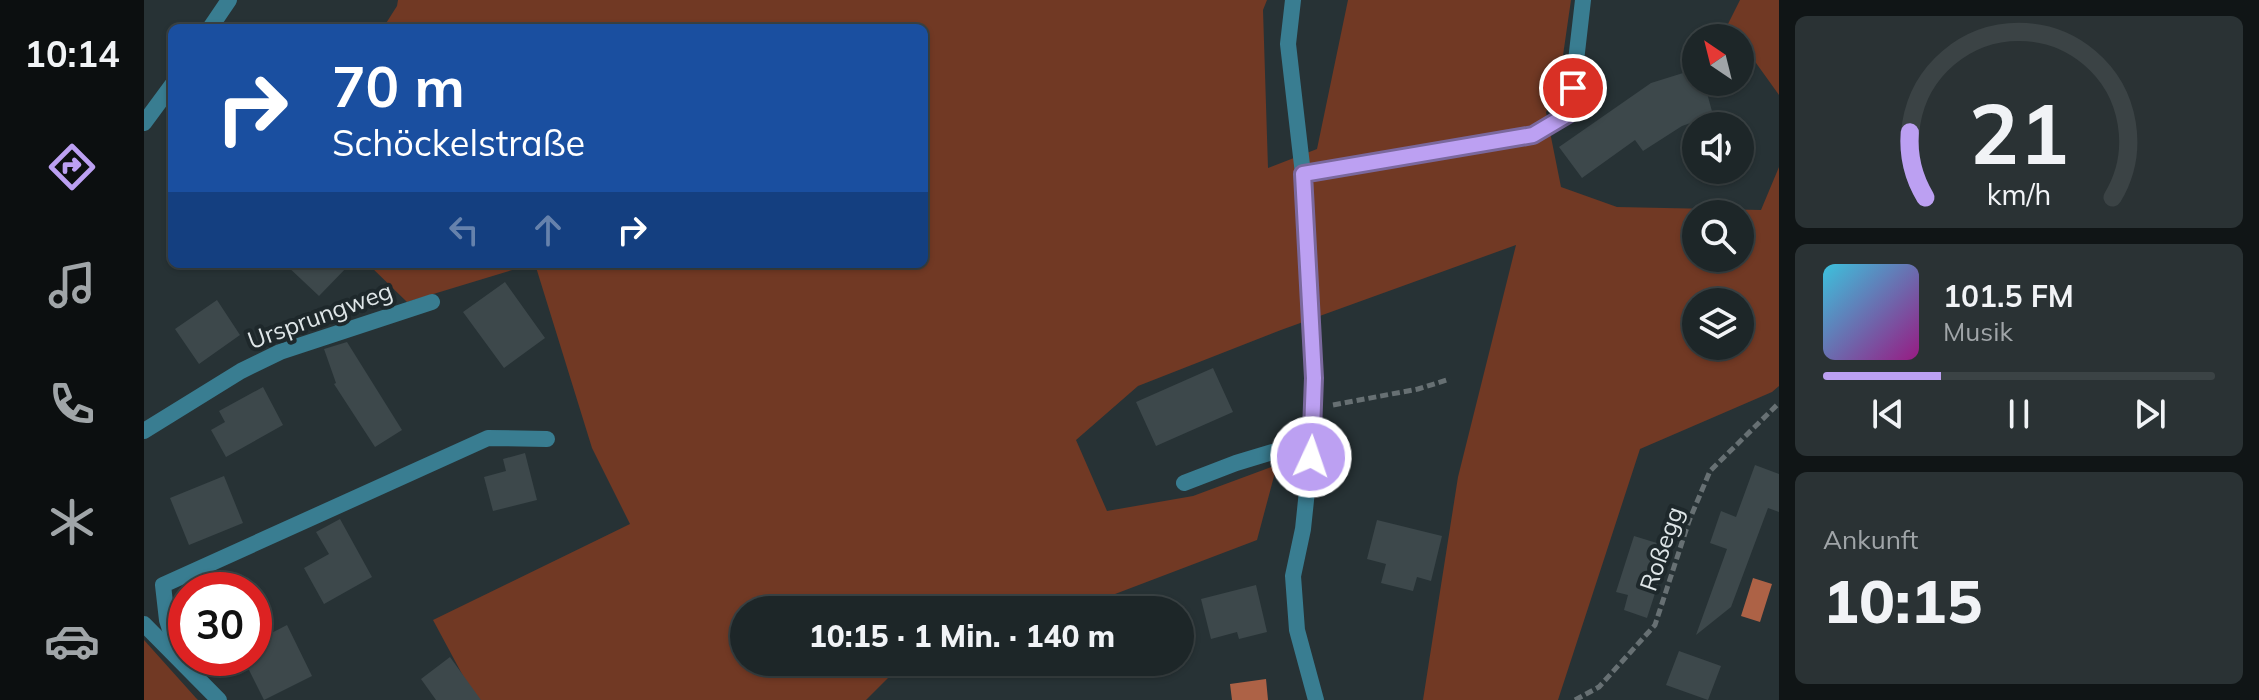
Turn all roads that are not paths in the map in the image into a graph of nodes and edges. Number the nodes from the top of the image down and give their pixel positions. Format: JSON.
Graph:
{"nodes":[{"id":1,"x":229,"y":0,"type":"edge"},
{"id":2,"x":1293,"y":0,"type":"edge"},
{"id":3,"x":1583,"y":0,"type":"edge"},
{"id":4,"x":213,"y":24,"type":"edge"},
{"id":5,"x":168,"y":90,"type":"edge"},
{"id":6,"x":144,"y":123,"type":"edge"},
{"id":7,"x":1303,"y":174,"type":"junction"},
{"id":8,"x":432,"y":302,"type":"dead end"},
{"id":9,"x":144,"y":431,"type":"edge"},
{"id":10,"x":547,"y":439,"type":"dead end"},
{"id":11,"x":1311,"y":457,"type":"junction"},
{"id":12,"x":1184,"y":483,"type":"dead end"},
{"id":13,"x":192,"y":572,"type":"edge"},
{"id":14,"x":168,"y":583,"type":"edge"},
{"id":15,"x":168,"y":623,"type":"edge"},
{"id":16,"x":144,"y":624,"type":"edge"},
{"id":17,"x":168,"y":647,"type":"edge"},
{"id":18,"x":196,"y":676,"type":"edge"},
{"id":19,"x":219,"y":700,"type":"edge"},
{"id":20,"x":1316,"y":700,"type":"edge"}],
"edges":[{"from":1,"to":4,"type":"street"},
{"from":2,"to":7,"type":"street"},
{"from":3,"to":7,"type":"street"},
{"from":5,"to":6,"type":"street"},
{"from":7,"to":11,"type":"street"},
{"from":8,"to":9,"type":"street","name":"Ursprungweg"},
{"from":10,"to":13,"type":"street"},
{"from":11,"to":12,"type":"street"},
{"from":11,"to":20,"type":"street"},
{"from":14,"to":15,"type":"street"},
{"from":16,"to":17,"type":"street"},
{"from":18,"to":19,"type":"street"}]}
